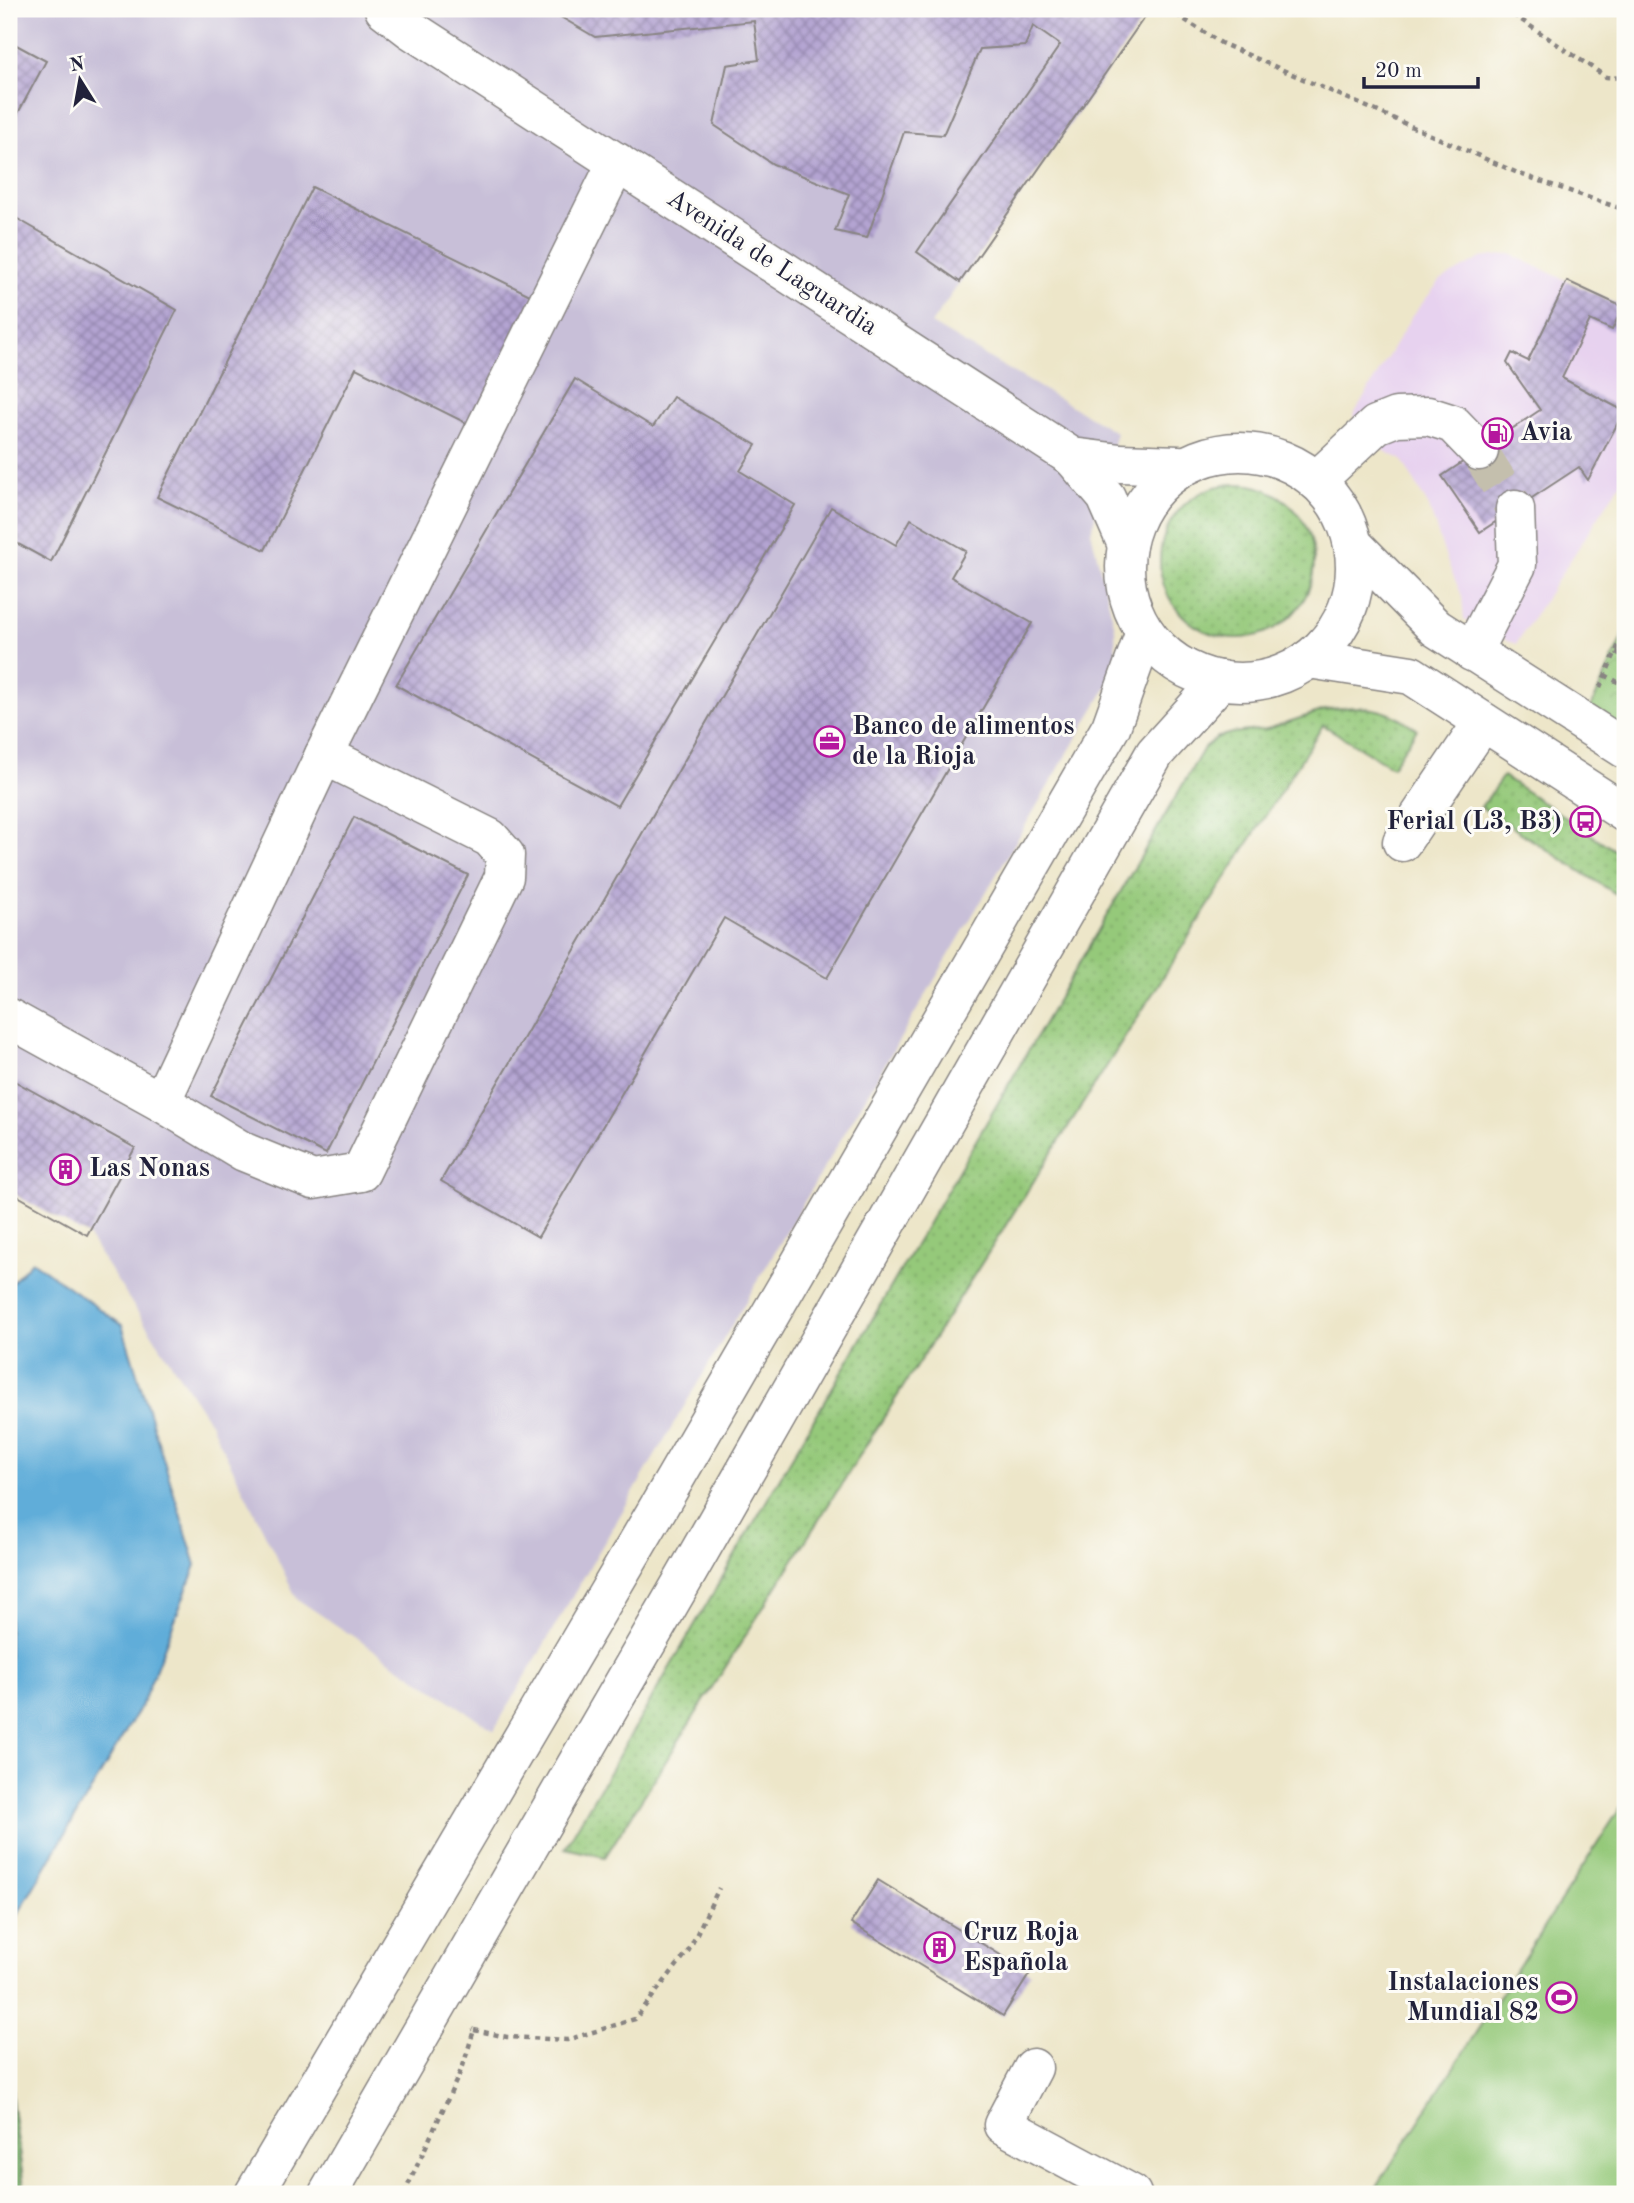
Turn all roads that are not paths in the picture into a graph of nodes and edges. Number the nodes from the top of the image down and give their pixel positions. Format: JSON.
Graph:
{"nodes":[{"id":1,"x":384,"y":9,"type":"edge"},
{"id":2,"x":617,"y":162,"type":"junction"},
{"id":3,"x":1479,"y":451,"type":"tunnel mouth"},
{"id":4,"x":1072,"y":457,"type":"junction"},
{"id":5,"x":1179,"y":465,"type":"junction"},
{"id":6,"x":1315,"y":481,"type":"junction"},
{"id":7,"x":1515,"y":509,"type":"tunnel mouth"},
{"id":8,"x":1353,"y":544,"type":"junction"},
{"id":9,"x":1127,"y":545,"type":"junction"},
{"id":10,"x":1145,"y":632,"type":"junction"},
{"id":11,"x":1472,"y":652,"type":"junction"},
{"id":12,"x":1309,"y":659,"type":"junction"},
{"id":13,"x":1221,"y":680,"type":"junction"},
{"id":14,"x":1483,"y":722,"type":"junction"},
{"id":15,"x":1625,"y":750,"type":"edge"},
{"id":16,"x":324,"y":755,"type":"junction"},
{"id":17,"x":1625,"y":813,"type":"edge"},
{"id":18,"x":1402,"y":842,"type":"dead end"},
{"id":19,"x":9,"y":1018,"type":"edge"},
{"id":20,"x":161,"y":1102,"type":"junction"},
{"id":21,"x":1033,"y":2068,"type":"dead end"},
{"id":22,"x":254,"y":2194,"type":"edge"},
{"id":23,"x":328,"y":2194,"type":"edge"},
{"id":24,"x":1132,"y":2194,"type":"edge"}],
"edges":[{"from":1,"to":2,"type":"main road","name":"Avenida de Laguardia"},
{"from":2,"to":4,"type":"main road","name":"Avenida de Laguardia"},
{"from":2,"to":16,"type":"main road"},
{"from":3,"to":6,"type":"main road"},
{"from":4,"to":5,"type":"main road","name":"Avenida de Laguardia"},
{"from":4,"to":9,"type":"main road"},
{"from":5,"to":6,"type":"main road"},
{"from":5,"to":9,"type":"main road"},
{"from":6,"to":8,"type":"main road"},
{"from":7,"to":11,"type":"main road"},
{"from":8,"to":11,"type":"main road"},
{"from":8,"to":12,"type":"main road"},
{"from":9,"to":10,"type":"main road"},
{"from":10,"to":13,"type":"main road"},
{"from":10,"to":22,"type":"main road"},
{"from":11,"to":15,"type":"main road"},
{"from":12,"to":13,"type":"main road"},
{"from":12,"to":14,"type":"main road"},
{"from":13,"to":23,"type":"main road"},
{"from":14,"to":17,"type":"main road"},
{"from":14,"to":18,"type":"main road"},
{"from":16,"to":20,"type":"main road"},
{"from":16,"to":20,"type":"main road"},
{"from":19,"to":20,"type":"main road"},
{"from":21,"to":24,"type":"main road"}]}
